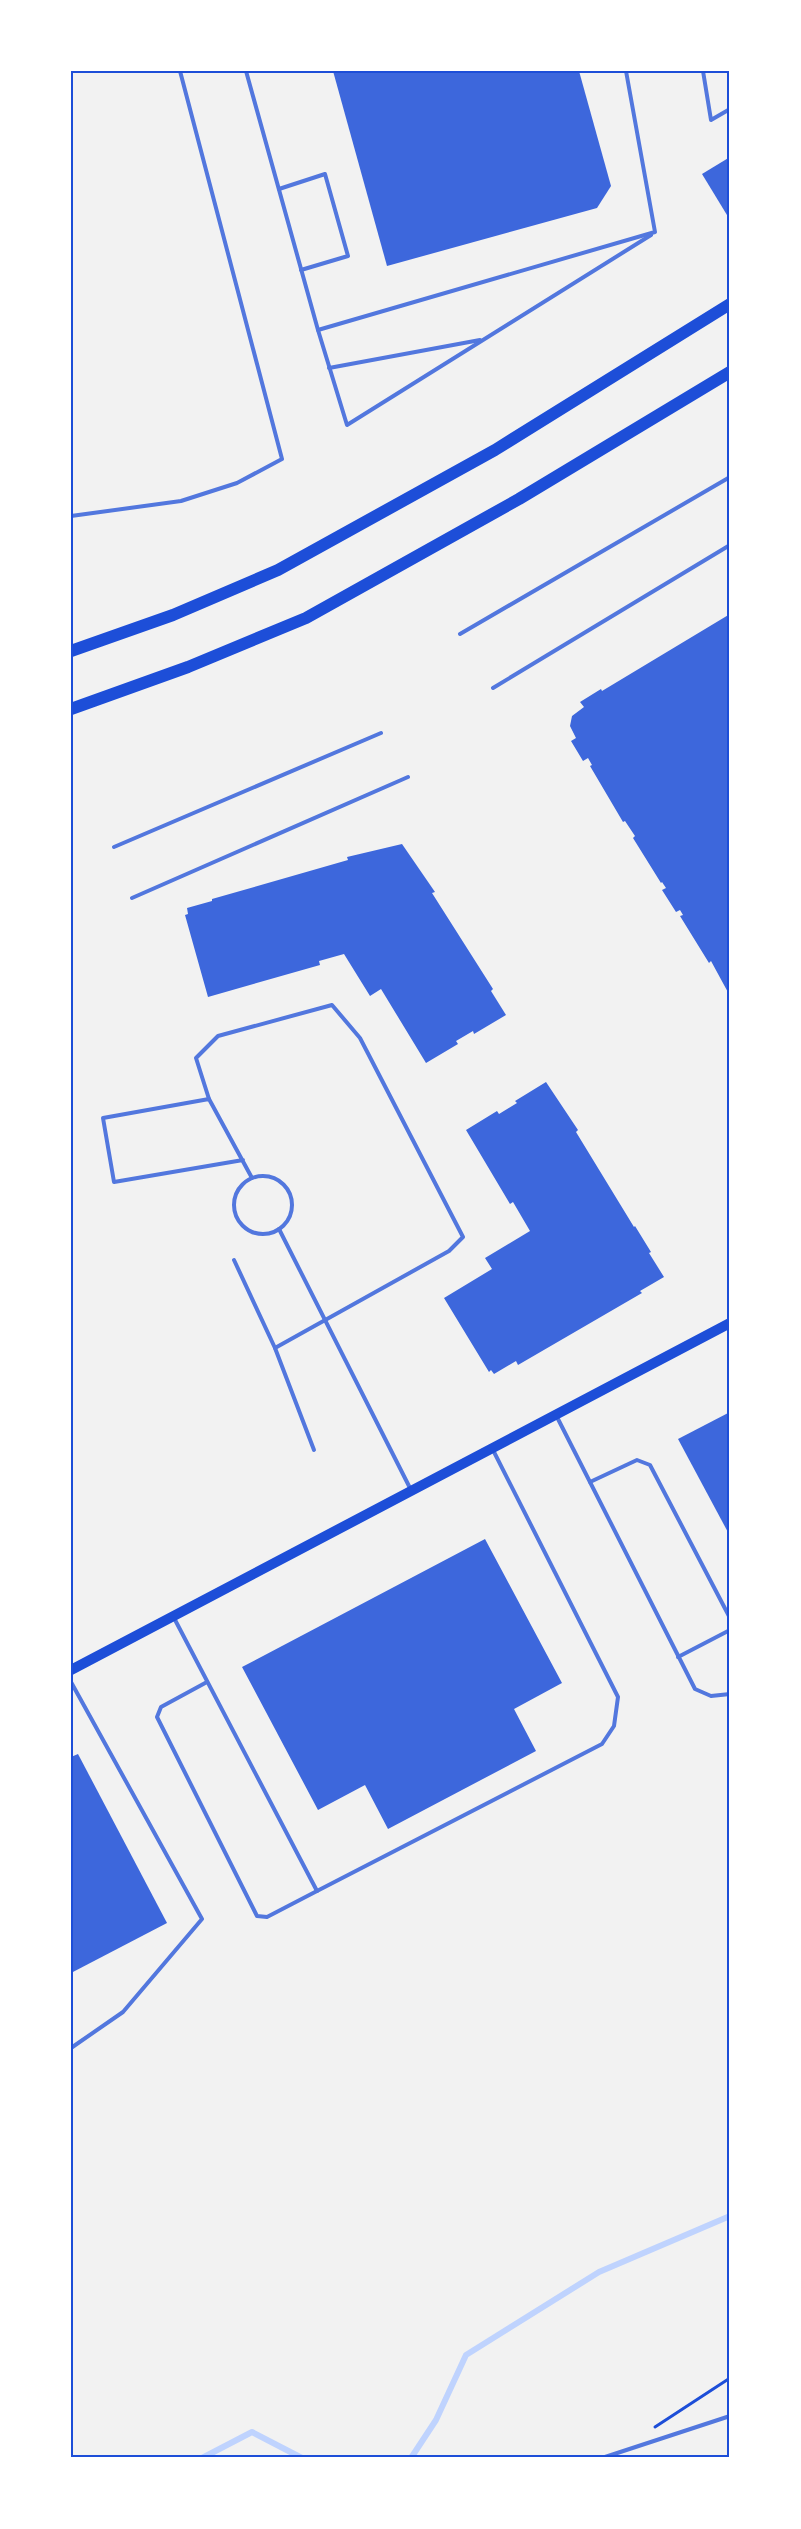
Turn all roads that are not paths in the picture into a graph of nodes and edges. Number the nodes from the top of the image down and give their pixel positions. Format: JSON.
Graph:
{"nodes":[{"id":1,"x":180,"y":71,"type":"edge"},
{"id":2,"x":246,"y":71,"type":"edge"},
{"id":3,"x":626,"y":71,"type":"edge"},
{"id":4,"x":703,"y":71,"type":"edge"},
{"id":5,"x":730,"y":109,"type":"edge"},
{"id":6,"x":279,"y":189,"type":"junction"},
{"id":7,"x":655,"y":232,"type":"junction"},
{"id":8,"x":301,"y":270,"type":"junction"},
{"id":9,"x":730,"y":304,"type":"edge"},
{"id":10,"x":318,"y":330,"type":"junction"},
{"id":11,"x":484,"y":339,"type":"junction"},
{"id":12,"x":329,"y":368,"type":"junction"},
{"id":13,"x":730,"y":372,"type":"edge"},
{"id":14,"x":730,"y":477,"type":"edge"},
{"id":15,"x":71,"y":516,"type":"edge"},
{"id":16,"x":730,"y":545,"type":"edge"},
{"id":17,"x":460,"y":634,"type":"dead end"},
{"id":18,"x":71,"y":652,"type":"edge"},
{"id":19,"x":493,"y":688,"type":"dead end"},
{"id":20,"x":71,"y":709,"type":"edge"},
{"id":21,"x":381,"y":733,"type":"dead end"},
{"id":22,"x":408,"y":777,"type":"dead end"},
{"id":23,"x":114,"y":847,"type":"dead end"},
{"id":24,"x":132,"y":898,"type":"dead end"},
{"id":25,"x":209,"y":1099,"type":"junction"},
{"id":26,"x":242,"y":1160,"type":"junction"},
{"id":27,"x":252,"y":1178,"type":"junction"},
{"id":28,"x":279,"y":1229,"type":"junction"},
{"id":29,"x":234,"y":1260,"type":"dead end"},
{"id":30,"x":326,"y":1321,"type":"junction"},
{"id":31,"x":730,"y":1323,"type":"edge"},
{"id":32,"x":275,"y":1348,"type":"junction"},
{"id":33,"x":556,"y":1415,"type":"junction"},
{"id":34,"x":492,"y":1448,"type":"junction"},
{"id":35,"x":314,"y":1450,"type":"dead end"},
{"id":36,"x":590,"y":1482,"type":"junction"},
{"id":37,"x":411,"y":1490,"type":"junction"},
{"id":38,"x":173,"y":1616,"type":"junction"},
{"id":39,"x":730,"y":1618,"type":"edge"},
{"id":40,"x":730,"y":1630,"type":"edge"},
{"id":41,"x":678,"y":1657,"type":"junction"},
{"id":42,"x":71,"y":1670,"type":"edge"},
{"id":43,"x":71,"y":1682,"type":"edge"},
{"id":44,"x":208,"y":1682,"type":"junction"},
{"id":45,"x":730,"y":1694,"type":"edge"},
{"id":46,"x":317,"y":1891,"type":"junction"},
{"id":47,"x":71,"y":2048,"type":"edge"},
{"id":48,"x":730,"y":2416,"type":"edge"},
{"id":49,"x":602,"y":2458,"type":"edge"}],
"edges":[{"from":1,"to":15,"type":"lane"},
{"from":2,"to":6,"type":"lane"},
{"from":3,"to":7,"type":"lane"},
{"from":4,"to":5,"type":"lane"},
{"from":6,"to":8,"type":"lane"},
{"from":6,"to":8,"type":"lane"},
{"from":7,"to":10,"type":"lane"},
{"from":7,"to":11,"type":"lane"},
{"from":8,"to":10,"type":"lane"},
{"from":9,"to":18,"type":"main road"},
{"from":10,"to":12,"type":"lane"},
{"from":11,"to":12,"type":"lane"},
{"from":11,"to":12,"type":"lane"},
{"from":13,"to":20,"type":"main road"},
{"from":14,"to":17,"type":"lane"},
{"from":16,"to":19,"type":"lane"},
{"from":21,"to":23,"type":"lane"},
{"from":22,"to":24,"type":"lane"},
{"from":25,"to":26,"type":"lane"},
{"from":25,"to":26,"type":"lane"},
{"from":25,"to":30,"type":"lane"},
{"from":26,"to":27,"type":"lane"},
{"from":27,"to":28,"type":"lane"},
{"from":27,"to":28,"type":"lane"},
{"from":28,"to":30,"type":"lane"},
{"from":29,"to":32,"type":"lane"},
{"from":30,"to":32,"type":"lane"},
{"from":30,"to":37,"type":"lane"},
{"from":31,"to":33,"type":"main road"},
{"from":32,"to":35,"type":"lane"},
{"from":33,"to":34,"type":"main road"},
{"from":33,"to":36,"type":"lane"},
{"from":34,"to":37,"type":"main road"},
{"from":34,"to":46,"type":"lane"},
{"from":36,"to":39,"type":"lane"},
{"from":36,"to":41,"type":"lane"},
{"from":37,"to":38,"type":"main road"},
{"from":38,"to":42,"type":"main road"},
{"from":38,"to":44,"type":"lane"},
{"from":40,"to":41,"type":"lane"},
{"from":41,"to":45,"type":"lane"},
{"from":43,"to":47,"type":"lane"},
{"from":44,"to":46,"type":"lane"},
{"from":44,"to":46,"type":"lane"},
{"from":48,"to":49,"type":"lane"}]}
